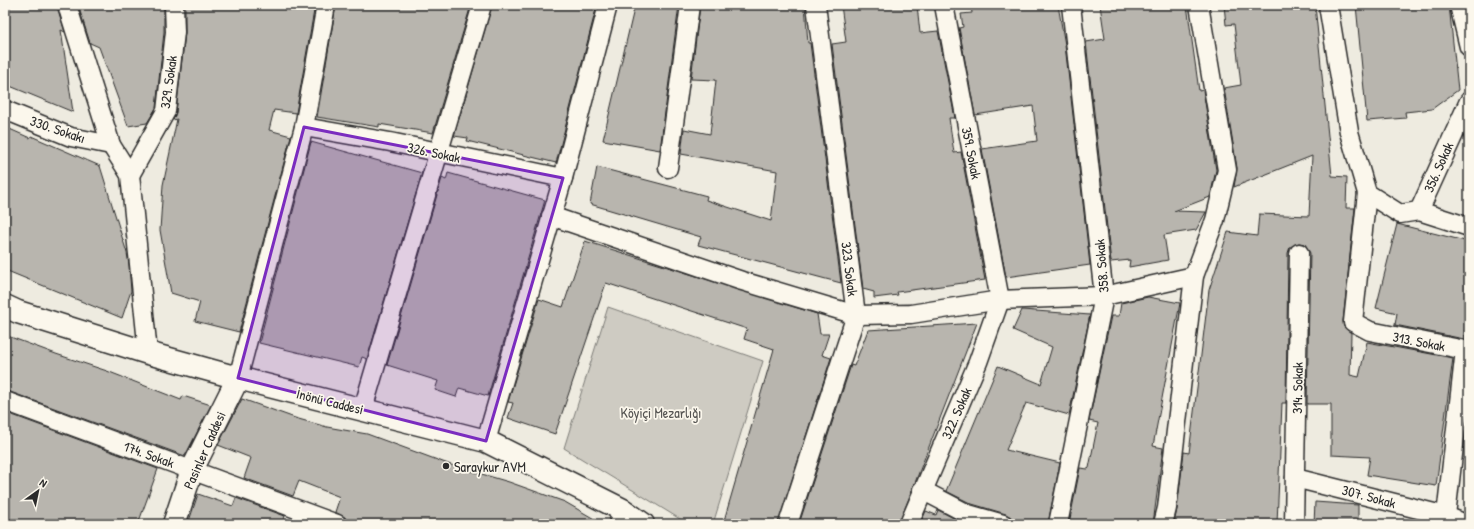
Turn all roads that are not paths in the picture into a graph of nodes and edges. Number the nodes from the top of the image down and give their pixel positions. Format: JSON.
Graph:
{"nodes":[{"id":1,"x":67,"y":5,"type":"edge"},
{"id":2,"x":174,"y":5,"type":"edge"},
{"id":3,"x":326,"y":5,"type":"edge"},
{"id":4,"x":482,"y":5,"type":"edge"},
{"id":5,"x":608,"y":5,"type":"edge"},
{"id":6,"x":690,"y":5,"type":"edge"},
{"id":7,"x":816,"y":5,"type":"edge"},
{"id":8,"x":944,"y":5,"type":"edge"},
{"id":9,"x":1072,"y":5,"type":"edge"},
{"id":10,"x":1199,"y":5,"type":"edge"},
{"id":11,"x":1328,"y":5,"type":"edge"},
{"id":12,"x":1459,"y":5,"type":"edge"},
{"id":13,"x":1469,"y":47,"type":"edge"},
{"id":14,"x":1469,"y":102,"type":"edge"},
{"id":15,"x":5,"y":110,"type":"edge"},
{"id":16,"x":304,"y":127,"type":"junction"},
{"id":17,"x":111,"y":145,"type":"junction"},
{"id":18,"x":439,"y":153,"type":"junction"},
{"id":19,"x":668,"y":168,"type":"dead end"},
{"id":20,"x":130,"y":175,"type":"junction"},
{"id":21,"x":563,"y":178,"type":"junction"},
{"id":22,"x":1367,"y":193,"type":"junction"},
{"id":23,"x":1419,"y":211,"type":"junction"},
{"id":24,"x":551,"y":216,"type":"junction"},
{"id":25,"x":1469,"y":227,"type":"edge"},
{"id":26,"x":1299,"y":253,"type":"dead end"},
{"id":27,"x":1194,"y":276,"type":"junction"},
{"id":28,"x":1104,"y":296,"type":"junction"},
{"id":29,"x":1000,"y":300,"type":"junction"},
{"id":30,"x":5,"y":306,"type":"edge"},
{"id":31,"x":856,"y":315,"type":"junction"},
{"id":32,"x":148,"y":353,"type":"junction"},
{"id":33,"x":238,"y":378,"type":"junction"},
{"id":34,"x":5,"y":401,"type":"edge"},
{"id":35,"x":363,"y":409,"type":"junction"},
{"id":36,"x":486,"y":441,"type":"junction"},
{"id":37,"x":192,"y":470,"type":"junction"},
{"id":38,"x":1295,"y":478,"type":"junction"},
{"id":39,"x":922,"y":490,"type":"junction"},
{"id":40,"x":621,"y":517,"type":"edge"},
{"id":41,"x":973,"y":520,"type":"edge"},
{"id":42,"x":1445,"y":520,"type":"edge"},
{"id":43,"x":174,"y":524,"type":"edge"},
{"id":44,"x":337,"y":524,"type":"edge"},
{"id":45,"x":643,"y":524,"type":"edge"},
{"id":46,"x":788,"y":524,"type":"edge"},
{"id":47,"x":909,"y":524,"type":"edge"},
{"id":48,"x":1003,"y":524,"type":"edge"},
{"id":49,"x":1058,"y":524,"type":"edge"},
{"id":50,"x":1163,"y":524,"type":"edge"},
{"id":51,"x":1294,"y":524,"type":"edge"},
{"id":52,"x":1466,"y":524,"type":"edge"}],
"edges":[{"from":1,"to":17,"type":"street"},
{"from":2,"to":20,"type":"street","name":"329. Sokak"},
{"from":3,"to":16,"type":"street"},
{"from":4,"to":18,"type":"street"},
{"from":5,"to":21,"type":"street"},
{"from":6,"to":19,"type":"street"},
{"from":7,"to":31,"type":"street","name":"323. Sokak"},
{"from":8,"to":29,"type":"street","name":"359. Sokak"},
{"from":9,"to":28,"type":"street","name":"358. Sokak"},
{"from":10,"to":27,"type":"street"},
{"from":11,"to":22,"type":"street"},
{"from":12,"to":13,"type":"street"},
{"from":14,"to":23,"type":"street","name":"356. Sokak"},
{"from":15,"to":17,"type":"street","name":"330. Sokakı"},
{"from":16,"to":18,"type":"street","name":"326. Sokak"},
{"from":16,"to":33,"type":"street"},
{"from":17,"to":20,"type":"street"},
{"from":18,"to":21,"type":"street","name":"326. Sokak"},
{"from":18,"to":35,"type":"street"},
{"from":20,"to":32,"type":"street"},
{"from":21,"to":24,"type":"street"},
{"from":22,"to":23,"type":"street"},
{"from":22,"to":42,"type":"street","name":"313. Sokak"},
{"from":23,"to":25,"type":"street"},
{"from":24,"to":31,"type":"street"},
{"from":24,"to":36,"type":"street"},
{"from":26,"to":38,"type":"street","name":"314. Sokak"},
{"from":27,"to":28,"type":"street"},
{"from":27,"to":50,"type":"street"},
{"from":28,"to":29,"type":"street"},
{"from":28,"to":49,"type":"street","name":"358. Sokak"},
{"from":29,"to":31,"type":"street"},
{"from":29,"to":39,"type":"street","name":"322. Sokak"},
{"from":30,"to":32,"type":"main road","name":"İnönü Caddesi"},
{"from":31,"to":46,"type":"street","name":"323. Sokak"},
{"from":32,"to":33,"type":"main road","name":"İnönü Caddesi"},
{"from":33,"to":35,"type":"main road","name":"İnönü Caddesi"},
{"from":33,"to":37,"type":"main road","name":"Pasinler Caddesi"},
{"from":34,"to":37,"type":"street","name":"174. Sokak"},
{"from":35,"to":36,"type":"main road","name":"İnönü Caddesi"},
{"from":36,"to":40,"type":"main road","name":"İnönü Caddesi"},
{"from":37,"to":43,"type":"main road","name":"Pasinler Caddesi"},
{"from":37,"to":44,"type":"street","name":"174. Sokak"},
{"from":38,"to":42,"type":"street","name":"307. Sokak"},
{"from":38,"to":51,"type":"street","name":"314. Sokak"},
{"from":39,"to":41,"type":"street"},
{"from":39,"to":47,"type":"street","name":"322. Sokak"},
{"from":40,"to":45,"type":"main road","name":"İnönü Caddesi"},
{"from":41,"to":48,"type":"street"},
{"from":42,"to":52,"type":"street","name":"307. Sokak"}]}
